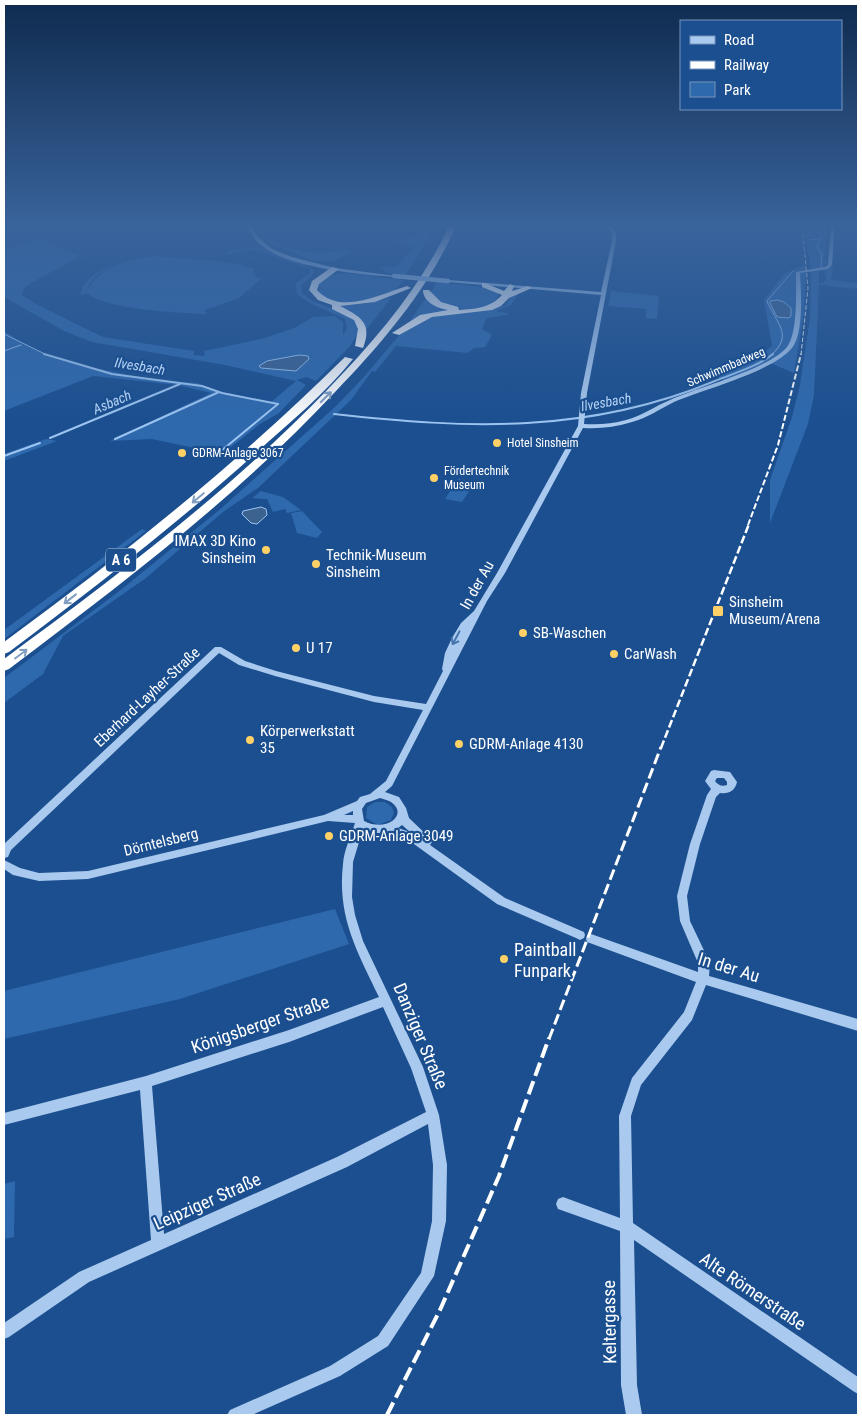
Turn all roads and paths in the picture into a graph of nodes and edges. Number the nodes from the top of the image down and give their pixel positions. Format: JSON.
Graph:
{"nodes":[{"id":1,"x":308,"y":290,"type":"edge"},
{"id":2,"x":313,"y":290,"type":"edge"},
{"id":3,"x":401,"y":290,"type":"edge"},
{"id":4,"x":405,"y":290,"type":"edge"},
{"id":5,"x":417,"y":290,"type":"edge"},
{"id":6,"x":506,"y":290,"type":"joint"},
{"id":7,"x":565,"y":290,"type":"edge"},
{"id":8,"x":605,"y":290,"type":"edge"},
{"id":9,"x":800,"y":290,"type":"edge"},
{"id":10,"x":426,"y":292,"type":"joint"},
{"id":11,"x":604,"y":294,"type":"junction"},
{"id":12,"x":392,"y":307,"type":"dead end"},
{"id":13,"x":373,"y":330,"type":"dead end"},
{"id":14,"x":396,"y":333,"type":"junction"},
{"id":15,"x":360,"y":346,"type":"junction"},
{"id":16,"x":582,"y":420,"type":"junction"},
{"id":17,"x":278,"y":443,"type":"junction"},
{"id":18,"x":478,"y":610,"type":"joint"},
{"id":19,"x":4,"y":649,"type":"edge"},
{"id":20,"x":4,"y":666,"type":"edge"},
{"id":21,"x":426,"y":707,"type":"junction"},
{"id":22,"x":389,"y":783,"type":"junction"},
{"id":23,"x":718,"y":788,"type":"dead end"},
{"id":24,"x":374,"y":795,"type":"junction"},
{"id":25,"x":391,"y":796,"type":"junction"},
{"id":26,"x":359,"y":804,"type":"junction"},
{"id":27,"x":402,"y":815,"type":"junction"},
{"id":28,"x":326,"y":818,"type":"junction"},
{"id":29,"x":359,"y":821,"type":"junction"},
{"id":30,"x":384,"y":830,"type":"junction"},
{"id":31,"x":356,"y":841,"type":"junction"},
{"id":32,"x":4,"y":854,"type":"edge"},
{"id":33,"x":439,"y":857,"type":"junction"},
{"id":34,"x":4,"y":864,"type":"edge"},
{"id":35,"x":703,"y":979,"type":"junction"},
{"id":36,"x":386,"y":1000,"type":"junction"},
{"id":37,"x":858,"y":1025,"type":"edge"},
{"id":38,"x":146,"y":1082,"type":"junction"},
{"id":39,"x":433,"y":1115,"type":"junction"},
{"id":40,"x":4,"y":1119,"type":"edge"},
{"id":41,"x":563,"y":1204,"type":"dead end"},
{"id":42,"x":627,"y":1228,"type":"junction"},
{"id":43,"x":158,"y":1244,"type":"junction"},
{"id":44,"x":4,"y":1332,"type":"edge"},
{"id":45,"x":858,"y":1386,"type":"edge"},
{"id":46,"x":235,"y":1415,"type":"edge"},
{"id":47,"x":634,"y":1415,"type":"edge"}],
"edges":[{"from":1,"to":15,"type":"highway"},
{"from":2,"to":3,"type":"highway"},
{"from":4,"to":12,"type":"highway"},
{"from":17,"to":5,"type":"highway","number":"A 6","one_way":true},
{"from":6,"to":10,"type":"highway"},
{"from":6,"to":14,"type":"highway"},
{"from":7,"to":11,"type":"street"},
{"from":8,"to":11,"type":"street","name":"In der Au"},
{"from":9,"to":16,"type":"street","name":"Schwimmbadweg"},
{"from":10,"to":14,"type":"highway"},
{"from":11,"to":16,"type":"street","name":"In der Au"},
{"from":13,"to":15,"type":"highway","number":"A 6"},
{"from":14,"to":17,"type":"highway"},
{"from":15,"to":19,"type":"highway","number":"A 6","one_way":true},
{"from":16,"to":18,"type":"street","name":"In der Au"},
{"from":20,"to":17,"type":"highway","number":"A 6","one_way":true},
{"from":18,"to":21,"type":"street","name":"In der Au"},
{"from":21,"to":22,"type":"street","name":"In der Au"},
{"from":21,"to":32,"type":"street","name":"Eberhard-Layher-Straße"},
{"from":22,"to":24,"type":"street","name":"In der Au"},
{"from":22,"to":25,"type":"street"},
{"from":23,"to":35,"type":"street"},
{"from":24,"to":25,"type":"street"},
{"from":24,"to":26,"type":"street"},
{"from":25,"to":27,"type":"street"},
{"from":26,"to":28,"type":"street","name":"Dörntelsberg"},
{"from":26,"to":29,"type":"street"},
{"from":27,"to":30,"type":"street"},
{"from":27,"to":33,"type":"street","name":"In der Au"},
{"from":28,"to":29,"type":"street","name":"Dörntelsberg"},
{"from":28,"to":34,"type":"street","name":"Dörntelsberg"},
{"from":29,"to":30,"type":"street"},
{"from":29,"to":31,"type":"street","name":"Danziger Straße"},
{"from":30,"to":31,"type":"street"},
{"from":30,"to":33,"type":"street","name":"In der Au"},
{"from":31,"to":36,"type":"street","name":"Danziger Straße"},
{"from":33,"to":35,"type":"street","name":"In der Au"},
{"from":35,"to":37,"type":"street","name":"In der Au"},
{"from":35,"to":42,"type":"street"},
{"from":36,"to":38,"type":"street","name":"Königsberger Straße"},
{"from":36,"to":39,"type":"street","name":"Danziger Straße"},
{"from":38,"to":40,"type":"street","name":"Königsberger Straße"},
{"from":38,"to":43,"type":"street"},
{"from":39,"to":43,"type":"street","name":"Leipziger Straße"},
{"from":39,"to":46,"type":"street","name":"Danziger Straße"},
{"from":41,"to":42,"type":"street","name":"Alte Römerstraße"},
{"from":42,"to":45,"type":"street","name":"Alte Römerstraße"},
{"from":42,"to":47,"type":"street","name":"Keltergasse"},
{"from":43,"to":44,"type":"street","name":"Leipziger Straße"}]}
